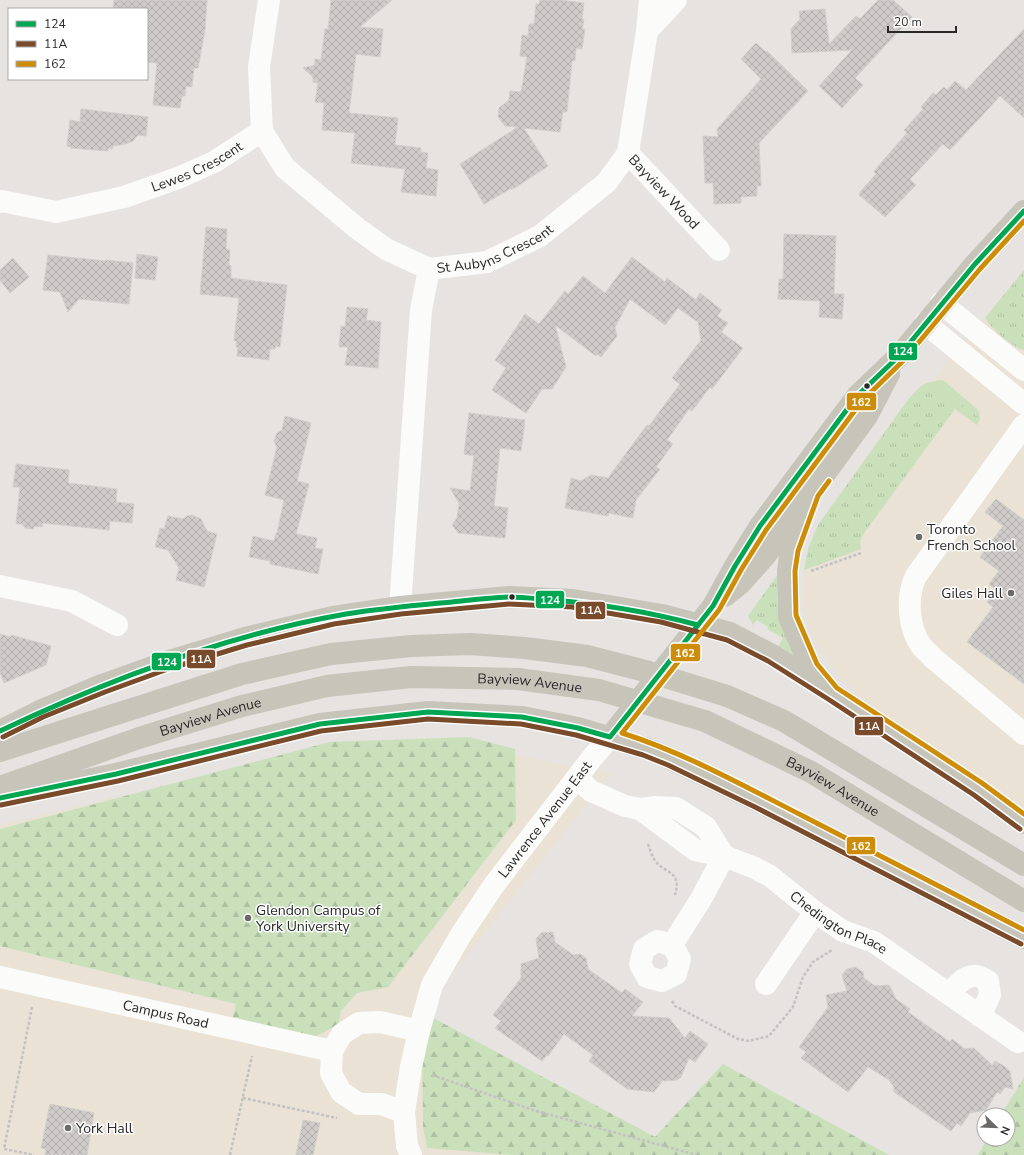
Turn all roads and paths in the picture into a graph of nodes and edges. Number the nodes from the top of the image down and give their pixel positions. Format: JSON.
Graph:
{"nodes":[{"id":1,"x":269,"y":0,"type":"edge"},
{"id":2,"x":650,"y":0,"type":"edge"},
{"id":3,"x":676,"y":0,"type":"edge"},
{"id":4,"x":647,"y":31,"type":"junction"},
{"id":5,"x":262,"y":130,"type":"junction"},
{"id":6,"x":628,"y":153,"type":"junction"},
{"id":7,"x":0,"y":202,"type":"edge"},
{"id":8,"x":1024,"y":211,"type":"edge"},
{"id":9,"x":719,"y":250,"type":"dead end"},
{"id":10,"x":429,"y":269,"type":"junction"},
{"id":11,"x":941,"y":303,"type":"junction"},
{"id":12,"x":925,"y":323,"type":"junction"},
{"id":13,"x":899,"y":356,"type":"junction"},
{"id":14,"x":1024,"y":370,"type":"edge"},
{"id":15,"x":1024,"y":404,"type":"edge"},
{"id":16,"x":1024,"y":425,"type":"edge"},
{"id":17,"x":812,"y":494,"type":"junction"},
{"id":18,"x":861,"y":553,"type":"dead end"},
{"id":19,"x":807,"y":572,"type":"dead end"},
{"id":20,"x":0,"y":586,"type":"edge"},
{"id":21,"x":713,"y":606,"type":"junction"},
{"id":22,"x":400,"y":607,"type":"junction"},
{"id":23,"x":117,"y":625,"type":"dead end"},
{"id":24,"x":698,"y":625,"type":"junction"},
{"id":25,"x":832,"y":693,"type":"junction"},
{"id":26,"x":0,"y":731,"type":"edge"},
{"id":27,"x":1024,"y":734,"type":"edge"},
{"id":28,"x":610,"y":738,"type":"junction"},
{"id":29,"x":0,"y":751,"type":"edge"},
{"id":30,"x":577,"y":778,"type":"junction"},
{"id":31,"x":0,"y":787,"type":"edge"},
{"id":32,"x":0,"y":798,"type":"edge"},
{"id":33,"x":1024,"y":823,"type":"edge"},
{"id":34,"x":647,"y":841,"type":"dead end"},
{"id":35,"x":724,"y":856,"type":"junction"},
{"id":36,"x":1024,"y":865,"type":"edge"},
{"id":37,"x":674,"y":899,"type":"dead end"},
{"id":38,"x":1024,"y":901,"type":"edge"},
{"id":39,"x":814,"y":912,"type":"junction"},
{"id":40,"x":1024,"y":938,"type":"edge"},
{"id":41,"x":672,"y":945,"type":"dead end"},
{"id":42,"x":0,"y":977,"type":"edge"},
{"id":43,"x":766,"y":984,"type":"dead end"},
{"id":44,"x":36,"y":985,"type":"junction"},
{"id":45,"x":950,"y":994,"type":"junction"},
{"id":46,"x":980,"y":1016,"type":"junction"},
{"id":47,"x":419,"y":1031,"type":"junction"},
{"id":48,"x":257,"y":1034,"type":"junction"},
{"id":49,"x":1018,"y":1042,"type":"dead end"},
{"id":50,"x":332,"y":1051,"type":"junction"},
{"id":51,"x":410,"y":1067,"type":"junction"},
{"id":52,"x":243,"y":1098,"type":"junction"},
{"id":53,"x":404,"y":1112,"type":"junction"},
{"id":54,"x":342,"y":1119,"type":"dead end"},
{"id":55,"x":34,"y":1155,"type":"edge"},
{"id":56,"x":230,"y":1155,"type":"edge"},
{"id":57,"x":411,"y":1155,"type":"edge"},
{"id":58,"x":697,"y":1155,"type":"edge"}],
"edges":[{"from":1,"to":5,"type":"street"},
{"from":2,"to":4,"type":"street","name":"Bayview Wood"},
{"from":3,"to":4,"type":"street"},
{"from":4,"to":6,"type":"street","name":"Bayview Wood"},
{"from":5,"to":7,"type":"street","name":"Lewes Crescent"},
{"from":5,"to":10,"type":"street","name":"St Aubyns Crescent"},
{"from":6,"to":9,"type":"street","name":"Bayview Wood"},
{"from":6,"to":10,"type":"street","name":"St Aubyns Crescent"},
{"from":8,"to":11,"type":"main road","name":"Lawrence Avenue East"},
{"from":10,"to":22,"type":"street"},
{"from":11,"to":12,"type":"main road","name":"Lawrence Avenue East"},
{"from":11,"to":14,"type":"street"},
{"from":12,"to":13,"type":"main road","name":"Lawrence Avenue East"},
{"from":12,"to":15,"type":"street"},
{"from":13,"to":17,"type":"main road","name":"Lawrence Avenue East"},
{"from":13,"to":21,"type":"main road","name":"Lawrence Avenue East"},
{"from":16,"to":27,"type":"street"},
{"from":17,"to":21,"type":"main road","name":"Lawrence Avenue East"},
{"from":17,"to":25,"type":"main road"},
{"from":18,"to":19,"type":"path"},
{"from":20,"to":23,"type":"street"},
{"from":21,"to":24,"type":"main road","name":"Lawrence Avenue East"},
{"from":22,"to":24,"type":"main road"},
{"from":22,"to":26,"type":"main road"},
{"from":24,"to":25,"type":"main road"},
{"from":24,"to":28,"type":"main road","name":"Lawrence Avenue East"},
{"from":25,"to":33,"type":"main road"},
{"from":28,"to":30,"type":"street","name":"Lawrence Avenue East"},
{"from":28,"to":32,"type":"main road"},
{"from":28,"to":40,"type":"main road"},
{"from":29,"to":36,"type":"main road"},
{"from":30,"to":35,"type":"street","name":"Chedington Place"},
{"from":30,"to":47,"type":"street","name":"Lawrence Avenue East"},
{"from":31,"to":38,"type":"main road","name":"Bayview Avenue"},
{"from":34,"to":37,"type":"path"},
{"from":35,"to":39,"type":"street","name":"Chedington Place"},
{"from":35,"to":41,"type":"street"},
{"from":39,"to":43,"type":"street"},
{"from":39,"to":45,"type":"street","name":"Chedington Place"},
{"from":42,"to":44,"type":"street","name":"Campus Road"},
{"from":44,"to":48,"type":"street","name":"Campus Road"},
{"from":44,"to":55,"type":"path"},
{"from":45,"to":46,"type":"street","name":"Chedington Place"},
{"from":45,"to":46,"type":"street"},
{"from":46,"to":49,"type":"street","name":"Chedington Place"},
{"from":47,"to":50,"type":"street"},
{"from":47,"to":51,"type":"street"},
{"from":48,"to":50,"type":"street","name":"Campus Road"},
{"from":48,"to":52,"type":"path"},
{"from":50,"to":53,"type":"street"},
{"from":51,"to":53,"type":"street"},
{"from":51,"to":58,"type":"path"},
{"from":52,"to":54,"type":"path"},
{"from":52,"to":56,"type":"path"},
{"from":53,"to":57,"type":"street"}]}
